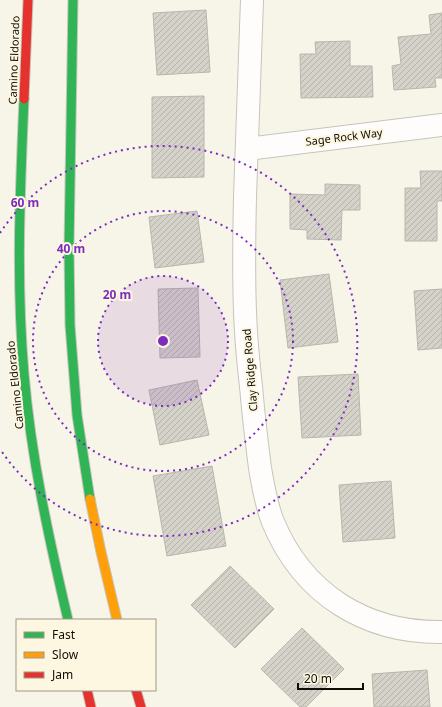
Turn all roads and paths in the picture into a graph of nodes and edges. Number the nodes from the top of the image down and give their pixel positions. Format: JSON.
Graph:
{"nodes":[{"id":1,"x":28,"y":0,"type":"edge"},
{"id":2,"x":73,"y":0,"type":"edge"},
{"id":3,"x":252,"y":0,"type":"edge"},
{"id":4,"x":442,"y":125,"type":"edge"},
{"id":5,"x":247,"y":149,"type":"junction"},
{"id":6,"x":68,"y":619,"type":"edge"},
{"id":7,"x":117,"y":619,"type":"edge"},
{"id":8,"x":442,"y":632,"type":"edge"},
{"id":9,"x":86,"y":691,"type":"edge"},
{"id":10,"x":136,"y":691,"type":"edge"},
{"id":11,"x":92,"y":707,"type":"edge"},
{"id":12,"x":141,"y":707,"type":"edge"}],
"edges":[{"from":1,"to":6,"type":"main road","name":"Camino Eldorado"},
{"from":2,"to":7,"type":"main road"},
{"from":3,"to":5,"type":"street","name":"Clay Ridge Road"},
{"from":4,"to":5,"type":"street","name":"Sage Rock Way"},
{"from":5,"to":8,"type":"street","name":"Clay Ridge Road"},
{"from":9,"to":11,"type":"main road"},
{"from":10,"to":12,"type":"main road"}]}
